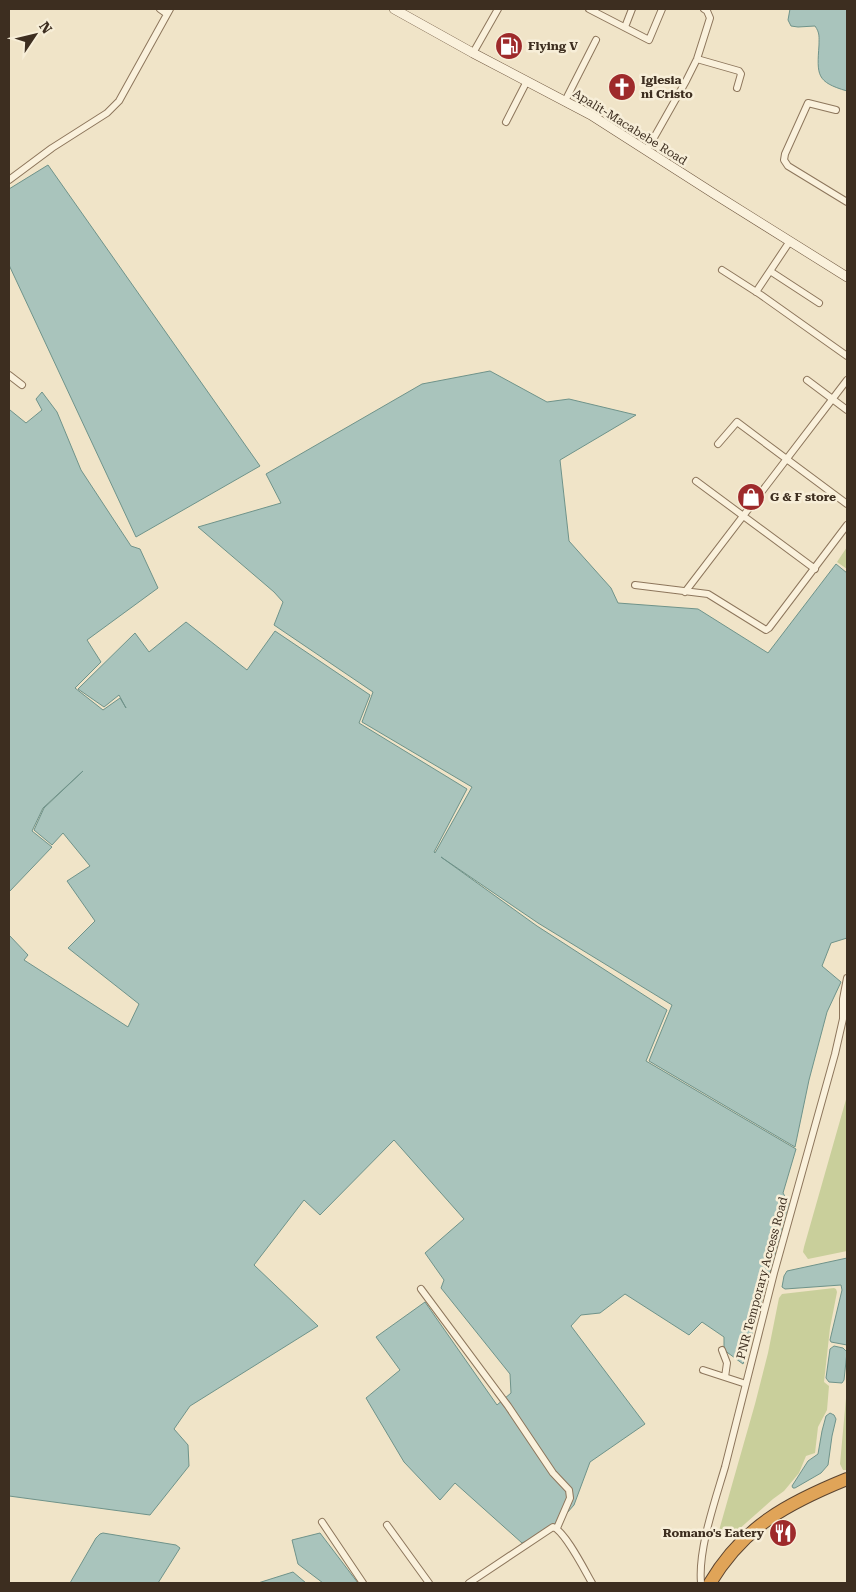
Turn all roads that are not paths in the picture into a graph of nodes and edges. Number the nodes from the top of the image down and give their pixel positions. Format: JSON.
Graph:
{"nodes":[{"id":1,"x":160,"y":9,"type":"edge"},
{"id":2,"x":394,"y":9,"type":"edge"},
{"id":3,"x":489,"y":9,"type":"edge"},
{"id":4,"x":589,"y":9,"type":"edge"},
{"id":5,"x":632,"y":9,"type":"edge"},
{"id":6,"x":662,"y":9,"type":"edge"},
{"id":7,"x":704,"y":9,"type":"edge"},
{"id":8,"x":497,"y":11,"type":"edge"},
{"id":9,"x":598,"y":11,"type":"edge"},
{"id":10,"x":169,"y":12,"type":"edge"},
{"id":11,"x":624,"y":27,"type":"junction"},
{"id":12,"x":596,"y":40,"type":"dead end"},
{"id":13,"x":473,"y":54,"type":"junction"},
{"id":14,"x":697,"y":59,"type":"junction"},
{"id":15,"x":527,"y":81,"type":"junction"},
{"id":16,"x":737,"y":88,"type":"dead end"},
{"id":17,"x":565,"y":101,"type":"junction"},
{"id":18,"x":836,"y":110,"type":"dead end"},
{"id":19,"x":506,"y":122,"type":"dead end"},
{"id":20,"x":647,"y":150,"type":"junction"},
{"id":21,"x":9,"y":180,"type":"edge"},
{"id":22,"x":847,"y":202,"type":"edge"},
{"id":23,"x":790,"y":241,"type":"junction"},
{"id":24,"x":722,"y":270,"type":"dead end"},
{"id":25,"x":770,"y":271,"type":"junction"},
{"id":26,"x":847,"y":277,"type":"edge"},
{"id":27,"x":756,"y":292,"type":"junction"},
{"id":28,"x":819,"y":303,"type":"dead end"},
{"id":29,"x":847,"y":356,"type":"edge"},
{"id":30,"x":9,"y":375,"type":"edge"},
{"id":31,"x":807,"y":380,"type":"dead end"},
{"id":32,"x":847,"y":380,"type":"edge"},
{"id":33,"x":22,"y":385,"type":"dead end"},
{"id":34,"x":833,"y":399,"type":"junction"},
{"id":35,"x":847,"y":410,"type":"edge"},
{"id":36,"x":718,"y":444,"type":"dead end"},
{"id":37,"x":787,"y":460,"type":"junction"},
{"id":38,"x":696,"y":481,"type":"dead end"},
{"id":39,"x":847,"y":504,"type":"edge"},
{"id":40,"x":744,"y":516,"type":"junction"},
{"id":41,"x":847,"y":525,"type":"edge"},
{"id":42,"x":815,"y":569,"type":"junction"},
{"id":43,"x":635,"y":585,"type":"dead end"},
{"id":44,"x":685,"y":592,"type":"junction"},
{"id":45,"x":847,"y":978,"type":"edge"},
{"id":46,"x":421,"y":1289,"type":"dead end"},
{"id":47,"x":722,"y":1350,"type":"dead end"},
{"id":48,"x":703,"y":1370,"type":"dead end"},
{"id":49,"x":725,"y":1377,"type":"junction"},
{"id":50,"x":746,"y":1384,"type":"junction"},
{"id":51,"x":847,"y":1479,"type":"edge"},
{"id":52,"x":322,"y":1522,"type":"dead end"},
{"id":53,"x":387,"y":1525,"type":"dead end"},
{"id":54,"x":556,"y":1528,"type":"junction"},
{"id":55,"x":363,"y":1583,"type":"edge"},
{"id":56,"x":429,"y":1583,"type":"edge"},
{"id":57,"x":469,"y":1583,"type":"edge"},
{"id":58,"x":592,"y":1583,"type":"edge"},
{"id":59,"x":706,"y":1583,"type":"edge"}],
"edges":[{"from":1,"to":10,"type":"street"},
{"from":2,"to":13,"type":"main road","name":"Apalit-Macabebe Road"},
{"from":3,"to":8,"type":"street"},
{"from":4,"to":9,"type":"street"},
{"from":5,"to":11,"type":"street"},
{"from":6,"to":11,"type":"street"},
{"from":7,"to":14,"type":"street"},
{"from":8,"to":13,"type":"street"},
{"from":9,"to":11,"type":"street"},
{"from":10,"to":21,"type":"street"},
{"from":12,"to":17,"type":"street"},
{"from":13,"to":15,"type":"main road","name":"Apalit-Macabebe Road"},
{"from":14,"to":16,"type":"street"},
{"from":14,"to":20,"type":"street"},
{"from":15,"to":17,"type":"main road","name":"Apalit-Macabebe Road"},
{"from":15,"to":19,"type":"street"},
{"from":17,"to":20,"type":"main road","name":"Apalit-Macabebe Road"},
{"from":18,"to":22,"type":"street"},
{"from":20,"to":23,"type":"main road","name":"Apalit-Macabebe Road"},
{"from":23,"to":25,"type":"street"},
{"from":23,"to":26,"type":"main road","name":"Apalit-Macabebe Road"},
{"from":24,"to":27,"type":"street"},
{"from":25,"to":27,"type":"street"},
{"from":25,"to":28,"type":"street"},
{"from":27,"to":29,"type":"street"},
{"from":30,"to":33,"type":"street"},
{"from":31,"to":34,"type":"street"},
{"from":32,"to":34,"type":"street"},
{"from":34,"to":35,"type":"street"},
{"from":34,"to":37,"type":"street"},
{"from":36,"to":37,"type":"street"},
{"from":37,"to":39,"type":"street"},
{"from":37,"to":40,"type":"street"},
{"from":38,"to":40,"type":"street"},
{"from":40,"to":42,"type":"street"},
{"from":40,"to":44,"type":"street"},
{"from":41,"to":42,"type":"street"},
{"from":42,"to":44,"type":"street"},
{"from":43,"to":44,"type":"street"},
{"from":45,"to":50,"type":"street","name":"PNR Temporary Access Road"},
{"from":46,"to":54,"type":"street"},
{"from":47,"to":49,"type":"street"},
{"from":48,"to":49,"type":"street"},
{"from":49,"to":50,"type":"street"},
{"from":50,"to":59,"type":"street","name":"PNR Temporary Access Road"},
{"from":51,"to":59,"type":"highway"},
{"from":52,"to":55,"type":"street"},
{"from":53,"to":56,"type":"street"},
{"from":54,"to":57,"type":"street"},
{"from":54,"to":58,"type":"street"}]}
